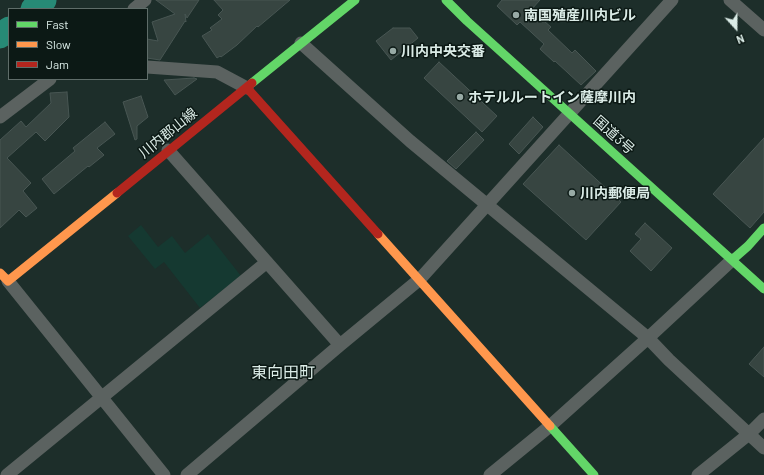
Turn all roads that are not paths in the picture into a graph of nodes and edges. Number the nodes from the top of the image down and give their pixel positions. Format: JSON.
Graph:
{"nodes":[{"id":1,"x":145,"y":0,"type":"edge"},
{"id":2,"x":355,"y":0,"type":"edge"},
{"id":3,"x":446,"y":0,"type":"edge"},
{"id":4,"x":672,"y":0,"type":"edge"},
{"id":5,"x":730,"y":0,"type":"edge"},
{"id":6,"x":135,"y":8,"type":"edge"},
{"id":7,"x":764,"y":30,"type":"edge"},
{"id":8,"x":302,"y":43,"type":"junction"},
{"id":9,"x":148,"y":67,"type":"edge"},
{"id":10,"x":49,"y":80,"type":"edge"},
{"id":11,"x":247,"y":88,"type":"junction"},
{"id":12,"x":569,"y":114,"type":"junction"},
{"id":13,"x":0,"y":117,"type":"edge"},
{"id":14,"x":168,"y":150,"type":"junction"},
{"id":15,"x":487,"y":205,"type":"junction"},
{"id":16,"x":764,"y":228,"type":"edge"},
{"id":17,"x":732,"y":260,"type":"junction"},
{"id":18,"x":267,"y":262,"type":"junction"},
{"id":19,"x":420,"y":279,"type":"junction"},
{"id":20,"x":2,"y":280,"type":"edge"},
{"id":21,"x":764,"y":290,"type":"edge"},
{"id":22,"x":648,"y":338,"type":"junction"},
{"id":23,"x":340,"y":345,"type":"junction"},
{"id":24,"x":101,"y":397,"type":"junction"},
{"id":25,"x":764,"y":419,"type":"edge"},
{"id":26,"x":550,"y":426,"type":"junction"},
{"id":27,"x":749,"y":434,"type":"junction"},
{"id":28,"x":764,"y":448,"type":"edge"},
{"id":29,"x":506,"y":470,"type":"edge"},
{"id":30,"x":7,"y":475,"type":"edge"},
{"id":31,"x":164,"y":475,"type":"edge"},
{"id":32,"x":187,"y":475,"type":"edge"},
{"id":33,"x":490,"y":475,"type":"edge"},
{"id":34,"x":594,"y":475,"type":"edge"},
{"id":35,"x":698,"y":475,"type":"edge"}],
"edges":[{"from":1,"to":6,"type":"street"},
{"from":2,"to":8,"type":"main road","name":"川内郡山線"},
{"from":3,"to":12,"type":"main road","name":"国道3号"},
{"from":4,"to":12,"type":"street"},
{"from":5,"to":7,"type":"street"},
{"from":8,"to":11,"type":"main road","name":"川内郡山線"},
{"from":8,"to":15,"type":"street"},
{"from":9,"to":11,"type":"street"},
{"from":10,"to":13,"type":"street"},
{"from":11,"to":14,"type":"main road","name":"川内郡山線"},
{"from":11,"to":19,"type":"main road"},
{"from":12,"to":15,"type":"street"},
{"from":12,"to":17,"type":"main road","name":"国道3号"},
{"from":14,"to":18,"type":"street"},
{"from":14,"to":20,"type":"main road","name":"川内郡山線"},
{"from":15,"to":19,"type":"street"},
{"from":15,"to":22,"type":"street"},
{"from":16,"to":17,"type":"main road"},
{"from":17,"to":21,"type":"main road","name":"国道3号"},
{"from":17,"to":22,"type":"street"},
{"from":18,"to":23,"type":"street"},
{"from":18,"to":24,"type":"street"},
{"from":19,"to":23,"type":"street"},
{"from":19,"to":26,"type":"main road"},
{"from":20,"to":24,"type":"street"},
{"from":22,"to":26,"type":"street"},
{"from":22,"to":27,"type":"street"},
{"from":23,"to":32,"type":"street"},
{"from":24,"to":30,"type":"street"},
{"from":24,"to":31,"type":"street"},
{"from":25,"to":27,"type":"street"},
{"from":26,"to":29,"type":"street"},
{"from":26,"to":34,"type":"main road"},
{"from":27,"to":28,"type":"street"},
{"from":27,"to":35,"type":"street"},
{"from":29,"to":33,"type":"street"}]}
